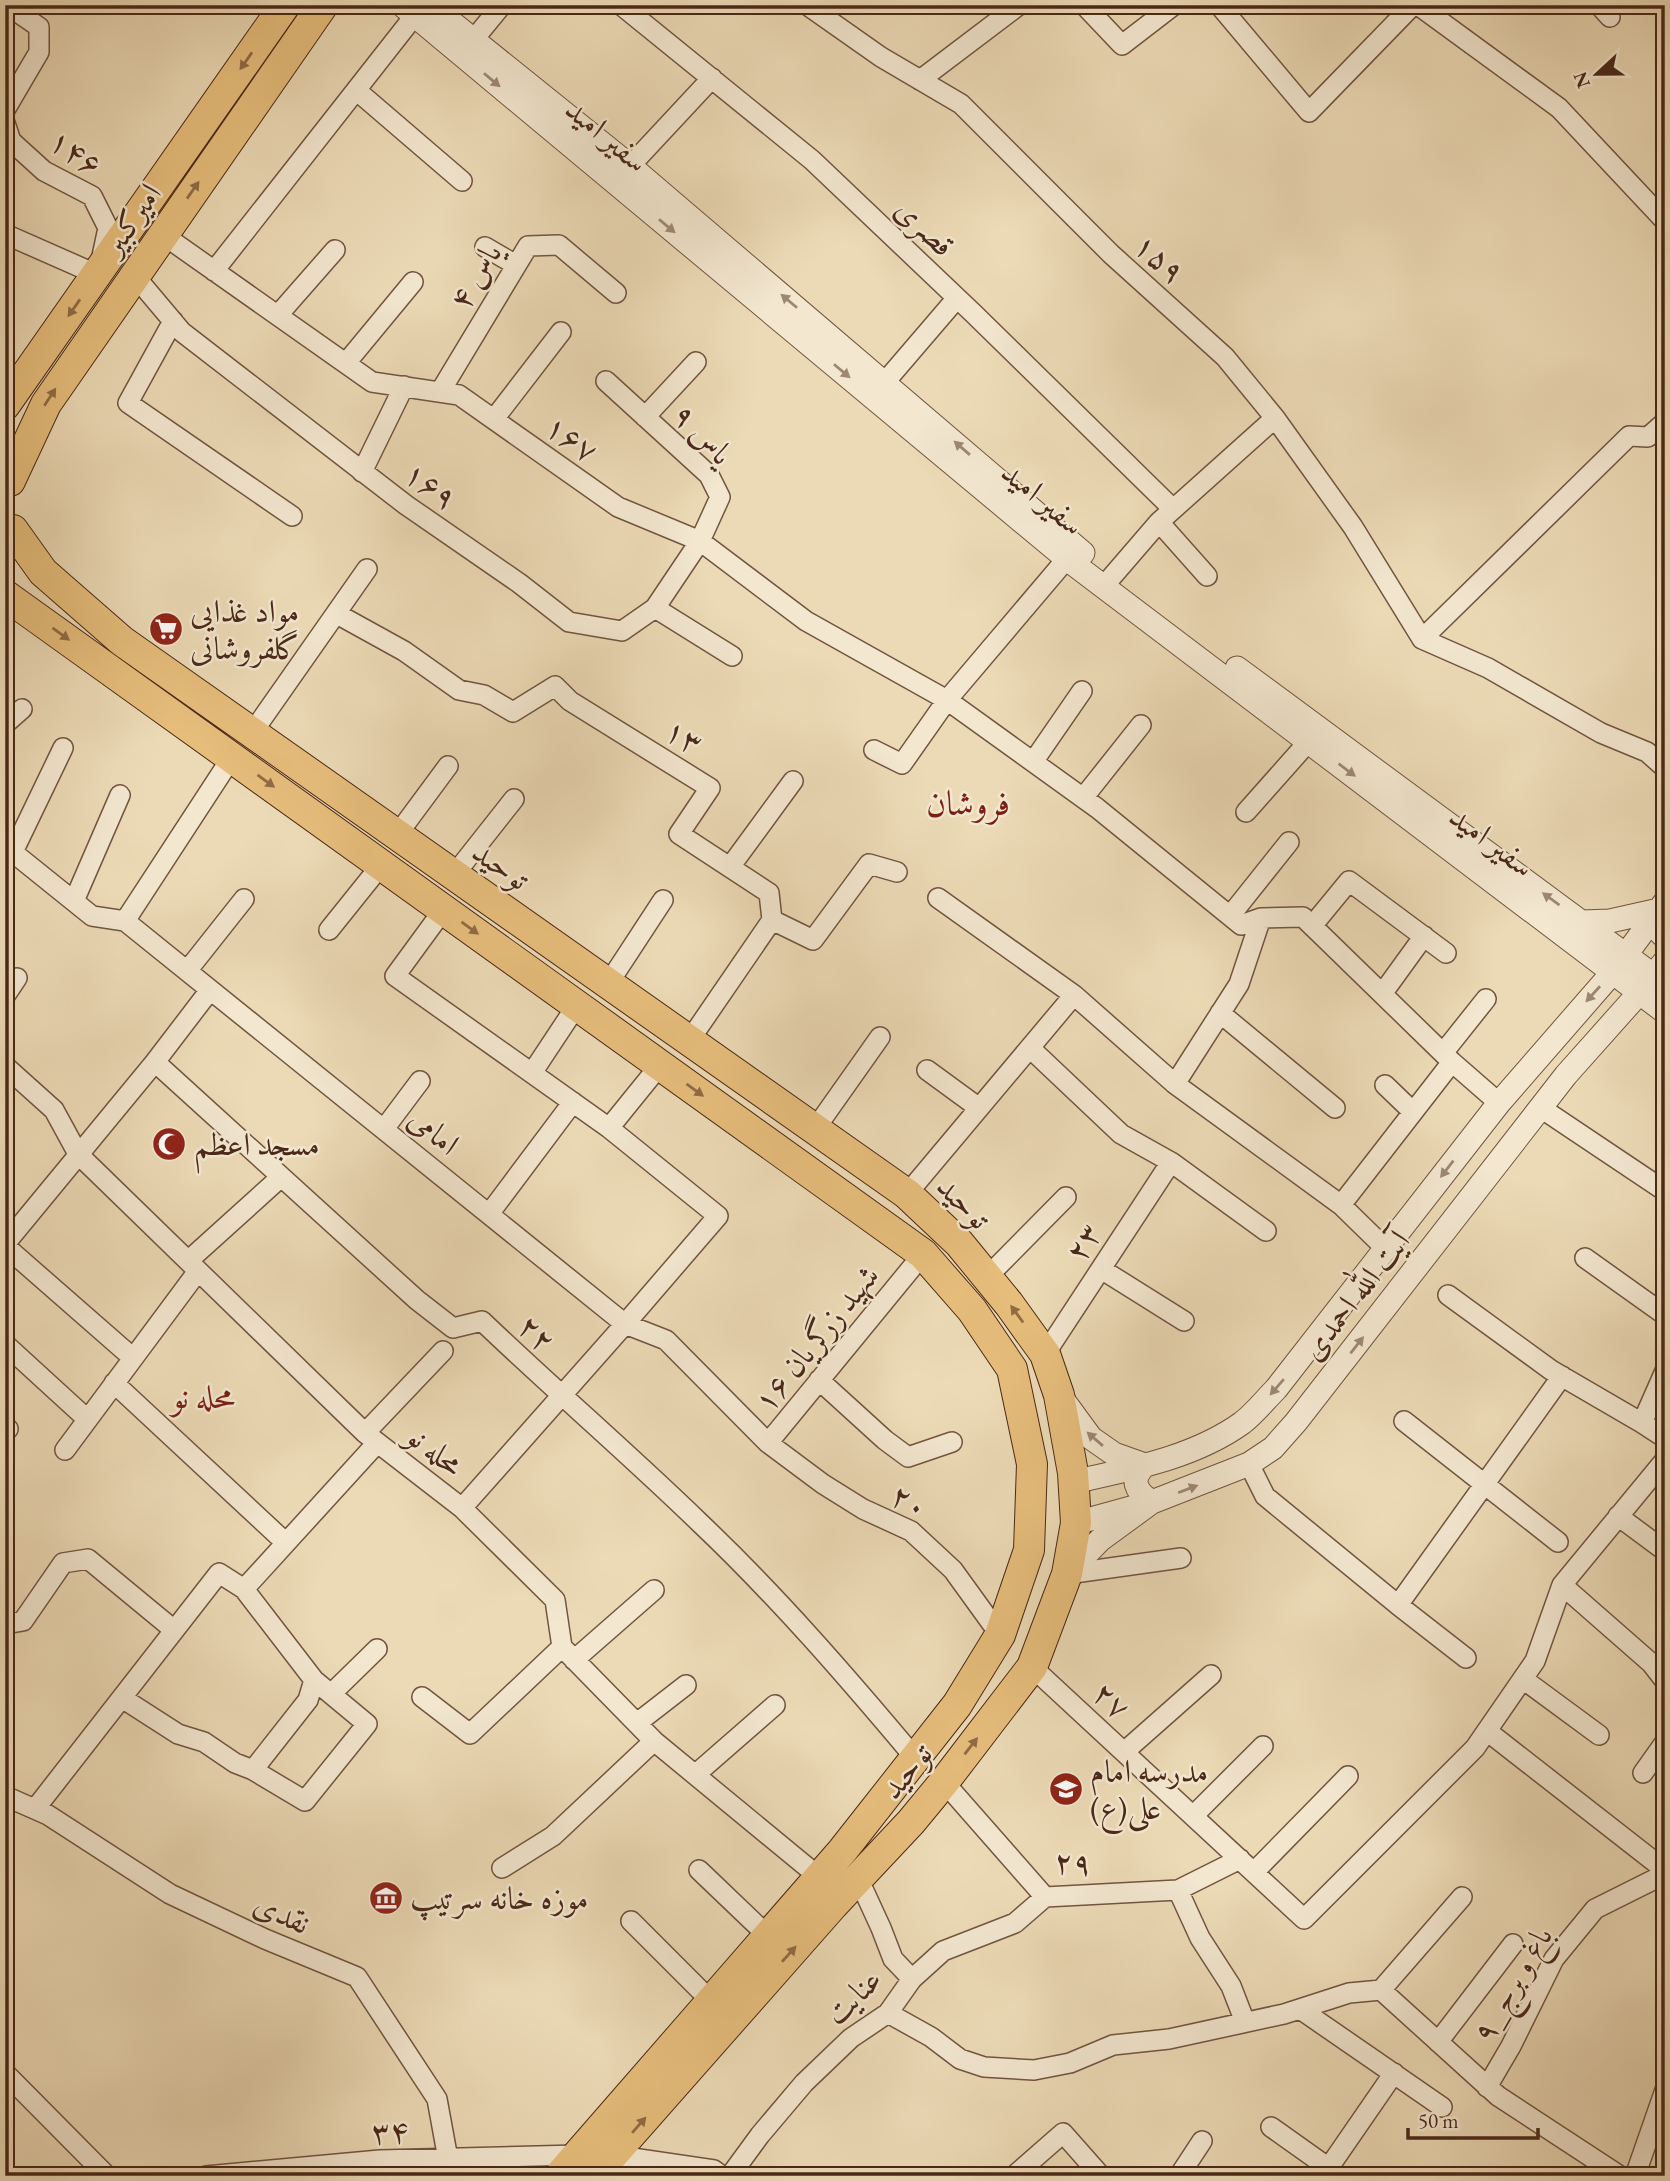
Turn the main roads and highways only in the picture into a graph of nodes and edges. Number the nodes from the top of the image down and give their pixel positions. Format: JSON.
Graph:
{"nodes":[{"id":1,"x":285,"y":5,"type":"edge"},
{"id":2,"x":323,"y":5,"type":"edge"},
{"id":3,"x":5,"y":407,"type":"edge"},
{"id":4,"x":33,"y":427,"type":"junction"},
{"id":5,"x":8,"y":477,"type":"edge"},
{"id":6,"x":9,"y":539,"type":"edge"},
{"id":7,"x":43,"y":572,"type":"junction"},
{"id":8,"x":11,"y":599,"type":"edge"},
{"id":9,"x":608,"y":984,"type":"junction"},
{"id":10,"x":583,"y":1009,"type":"junction"},
{"id":11,"x":681,"y":2056,"type":"junction"},
{"id":12,"x":585,"y":2165,"type":"edge"}],
"edges":[{"from":1,"to":3,"type":"main road","name":"امیرکبیر","one_way":true},
{"from":4,"to":2,"type":"main road","name":"امیرکبیر","one_way":true},
{"from":3,"to":4,"type":"main road"},
{"from":4,"to":5,"type":"main road","name":"امیرکبیر"},
{"from":5,"to":6,"type":"main road"},
{"from":6,"to":7,"type":"main road","name":"توحید"},
{"from":7,"to":8,"type":"main road"},
{"from":7,"to":9,"type":"main road","name":"توحید"},
{"from":8,"to":10,"type":"main road","name":"توحید","one_way":true},
{"from":9,"to":10,"type":"main road"},
{"from":11,"to":9,"type":"main road","name":"توحید","one_way":true},
{"from":10,"to":11,"type":"main road","name":"توحید","one_way":true},
{"from":11,"to":12,"type":"main road","name":"توحید"}]}
